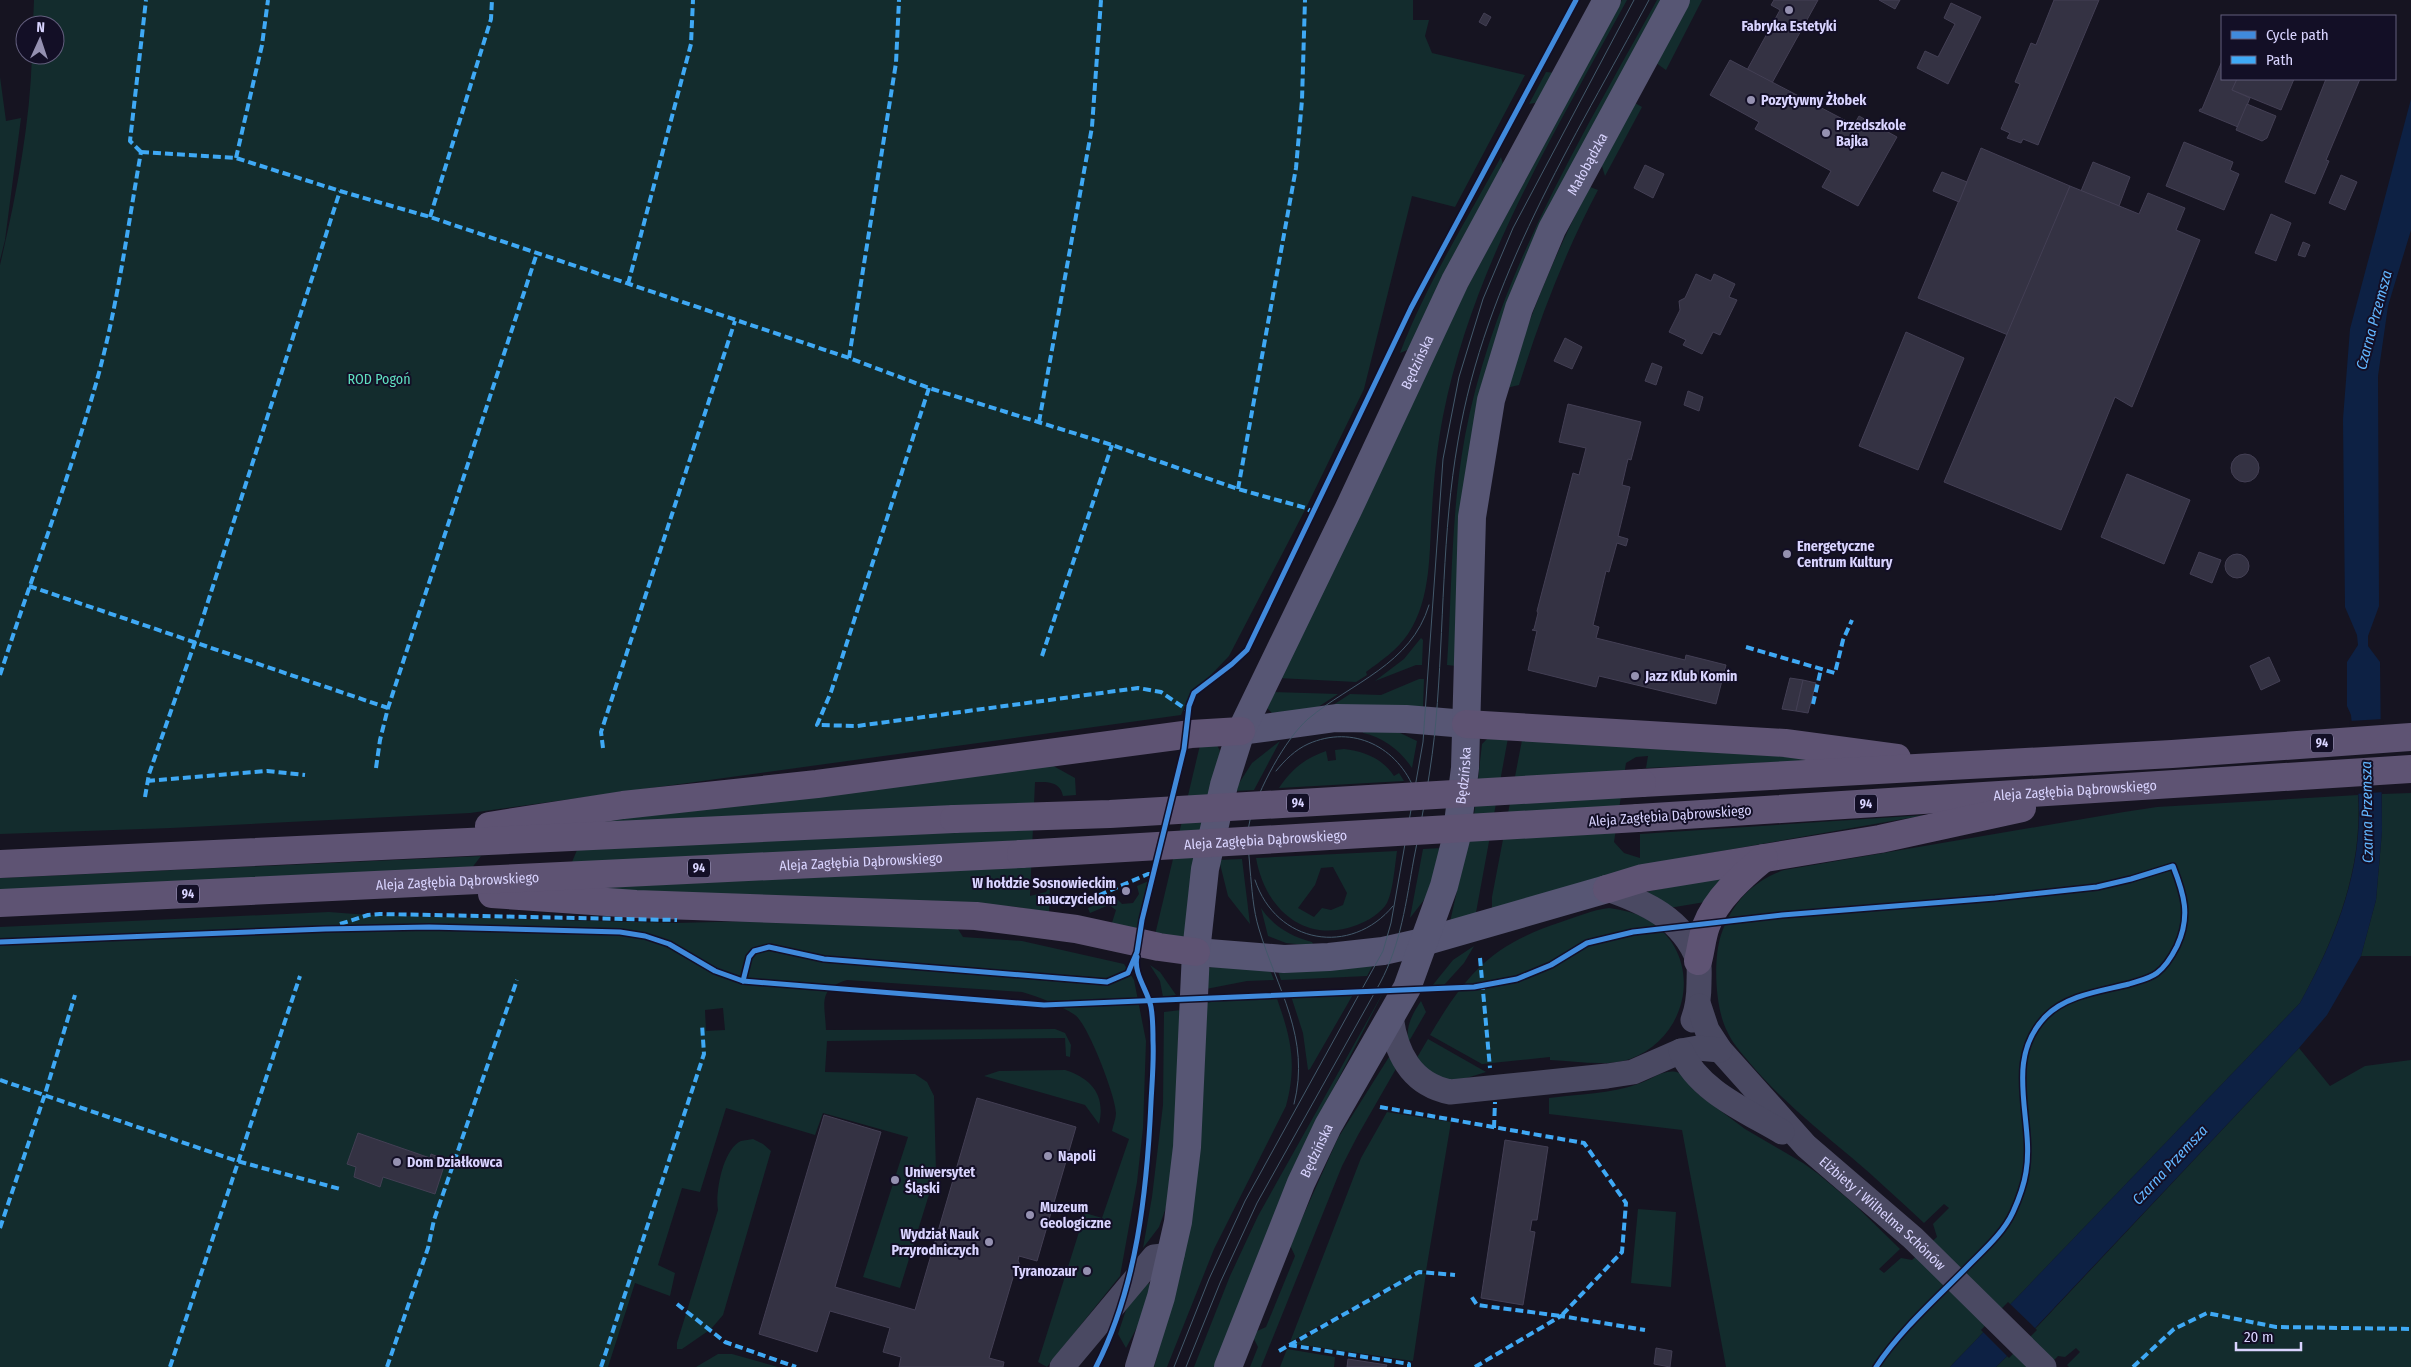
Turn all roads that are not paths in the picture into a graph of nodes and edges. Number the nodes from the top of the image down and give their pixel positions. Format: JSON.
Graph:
{"nodes":[{"id":1,"x":1607,"y":0,"type":"edge"},
{"id":2,"x":1676,"y":0,"type":"edge"},
{"id":3,"x":1511,"y":334,"type":"joint"},
{"id":4,"x":1466,"y":724,"type":"junction"},
{"id":5,"x":1241,"y":730,"type":"junction"},
{"id":6,"x":2411,"y":737,"type":"edge"},
{"id":7,"x":1958,"y":766,"type":"junction"},
{"id":8,"x":2411,"y":769,"type":"edge"},
{"id":9,"x":2094,"y":790,"type":"junction"},
{"id":10,"x":380,"y":846,"type":"junction"},
{"id":11,"x":1764,"y":858,"type":"junction"},
{"id":12,"x":0,"y":864,"type":"edge"},
{"id":13,"x":376,"y":885,"type":"junction"},
{"id":14,"x":1607,"y":890,"type":"junction"},
{"id":15,"x":0,"y":903,"type":"edge"},
{"id":16,"x":1423,"y":942,"type":"junction"},
{"id":17,"x":1196,"y":952,"type":"junction"},
{"id":18,"x":1698,"y":961,"type":"junction"},
{"id":19,"x":1699,"y":1006,"type":"junction"},
{"id":20,"x":1391,"y":1017,"type":"junction"},
{"id":21,"x":1681,"y":1050,"type":"junction"},
{"id":22,"x":1720,"y":1050,"type":"junction"},
{"id":23,"x":1806,"y":1146,"type":"junction"},
{"id":24,"x":1172,"y":1255,"type":"junction"},
{"id":25,"x":1062,"y":1367,"type":"edge"},
{"id":26,"x":1139,"y":1367,"type":"edge"},
{"id":27,"x":1228,"y":1367,"type":"edge"},
{"id":28,"x":2044,"y":1367,"type":"edge"}],
"edges":[{"from":1,"to":5,"type":"street","name":"Będzińska"},
{"from":2,"to":3,"type":"street","name":"Małobądzka"},
{"from":3,"to":4,"type":"street","name":"Będzińska"},
{"from":4,"to":5,"type":"street"},
{"from":4,"to":7,"type":"main road"},
{"from":4,"to":16,"type":"street","name":"Będzińska"},
{"from":5,"to":10,"type":"main road"},
{"from":5,"to":17,"type":"street","name":"Będzińska"},
{"from":6,"to":7,"type":"main road","number":"94"},
{"from":7,"to":10,"type":"main road","number":"94","bridge":true},
{"from":8,"to":9,"type":"main road","name":"Aleja Zagłębia Dąbrowskiego","number":"94"},
{"from":9,"to":11,"type":"main road"},
{"from":9,"to":13,"type":"main road","name":"Aleja Zagłębia Dąbrowskiego","number":"94","bridge":true},
{"from":10,"to":12,"type":"main road","number":"94"},
{"from":11,"to":14,"type":"main road"},
{"from":11,"to":18,"type":"main road"},
{"from":13,"to":15,"type":"main road","name":"Aleja Zagłębia Dąbrowskiego","number":"94"},
{"from":13,"to":17,"type":"main road"},
{"from":14,"to":16,"type":"street"},
{"from":14,"to":18,"type":"street"},
{"from":16,"to":17,"type":"street"},
{"from":16,"to":20,"type":"street","name":"Będzińska"},
{"from":17,"to":24,"type":"street","name":"Będzińska"},
{"from":18,"to":19,"type":"street"},
{"from":19,"to":21,"type":"street"},
{"from":19,"to":22,"type":"street","name":"Elżbiety i Wilhelma Schönów"},
{"from":20,"to":21,"type":"street"},
{"from":20,"to":27,"type":"street","name":"Będzińska"},
{"from":21,"to":22,"type":"street"},
{"from":21,"to":23,"type":"street","name":"Elżbiety i Wilhelma Schönów"},
{"from":22,"to":23,"type":"street","name":"Elżbiety i Wilhelma Schönów"},
{"from":23,"to":28,"type":"street","name":"Elżbiety i Wilhelma Schönów"},
{"from":24,"to":25,"type":"street"},
{"from":24,"to":26,"type":"street","name":"Będzińska"}]}
